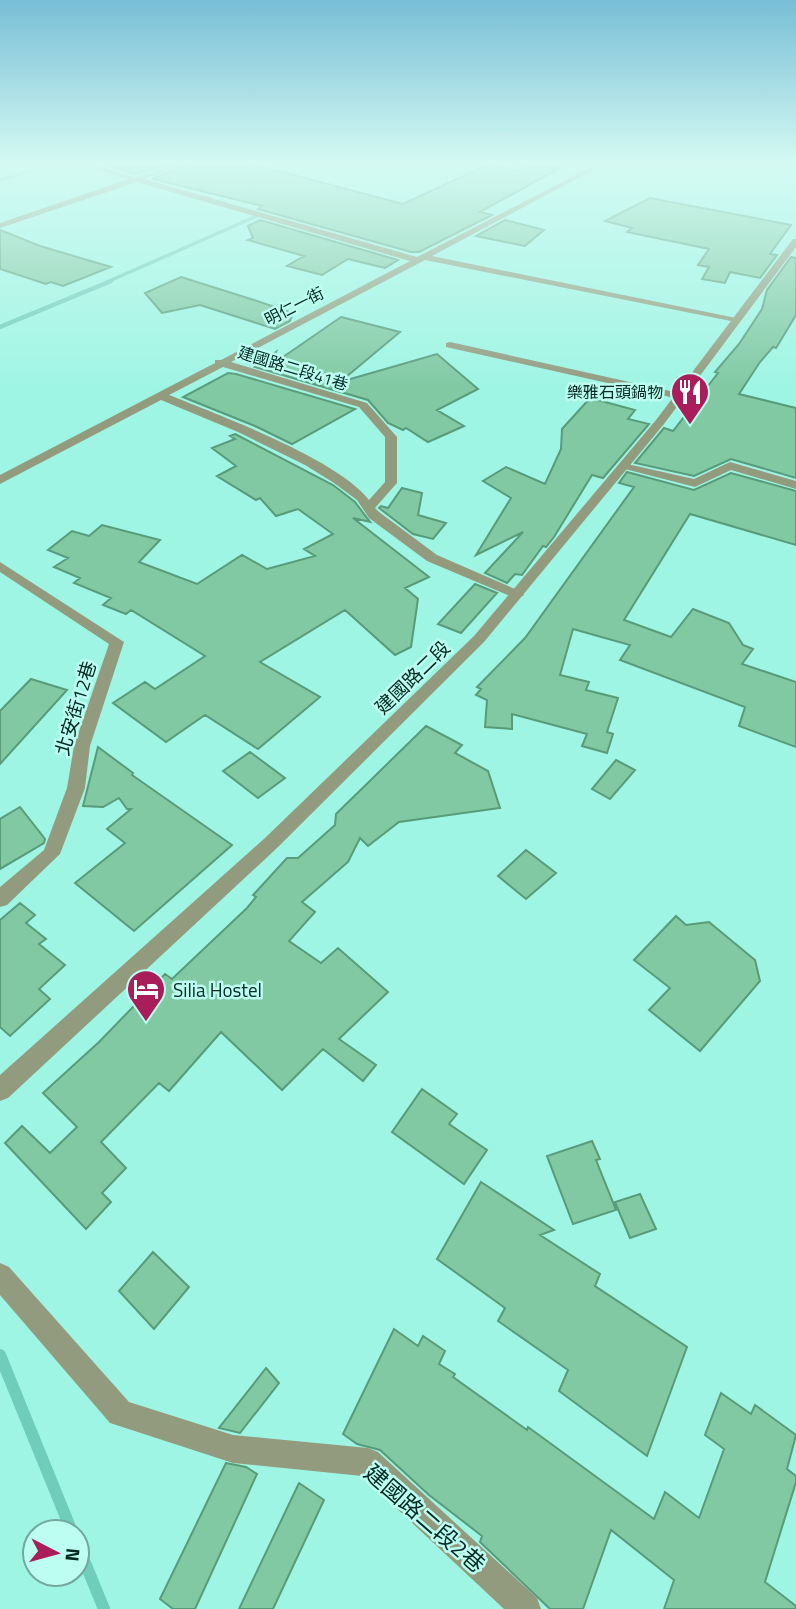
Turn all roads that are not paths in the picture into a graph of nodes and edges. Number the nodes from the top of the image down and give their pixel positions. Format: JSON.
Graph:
{"nodes":[{"id":1,"x":351,"y":238,"type":"edge"},
{"id":2,"x":459,"y":238,"type":"edge"},
{"id":3,"x":796,"y":241,"type":"edge"},
{"id":4,"x":421,"y":258,"type":"junction"},
{"id":5,"x":736,"y":319,"type":"junction"},
{"id":6,"x":450,"y":345,"type":"dead end"},
{"id":7,"x":219,"y":362,"type":"junction"},
{"id":8,"x":158,"y":396,"type":"junction"},
{"id":9,"x":679,"y":396,"type":"junction"},
{"id":10,"x":623,"y":467,"type":"junction"},
{"id":11,"x":0,"y":480,"type":"edge"},
{"id":12,"x":796,"y":485,"type":"edge"},
{"id":13,"x":370,"y":506,"type":"junction"},
{"id":14,"x":0,"y":566,"type":"edge"},
{"id":15,"x":517,"y":596,"type":"junction"},
{"id":16,"x":0,"y":900,"type":"edge"},
{"id":17,"x":0,"y":1090,"type":"edge"},
{"id":18,"x":0,"y":1276,"type":"edge"},
{"id":19,"x":526,"y":1609,"type":"edge"}],
"edges":[{"from":1,"to":4,"type":"street"},
{"from":2,"to":4,"type":"street","name":"明仁一街"},
{"from":3,"to":5,"type":"street","name":"建國路二段"},
{"from":4,"to":5,"type":"street"},
{"from":4,"to":7,"type":"street","name":"明仁一街"},
{"from":5,"to":9,"type":"street","name":"建國路二段"},
{"from":6,"to":9,"type":"street"},
{"from":7,"to":8,"type":"street","name":"明仁一街"},
{"from":7,"to":13,"type":"street","name":"建國路二段41巷"},
{"from":8,"to":11,"type":"street","name":"明仁一街"},
{"from":8,"to":13,"type":"street"},
{"from":9,"to":10,"type":"street","name":"建國路二段"},
{"from":10,"to":12,"type":"street"},
{"from":10,"to":15,"type":"street","name":"建國路二段"},
{"from":13,"to":15,"type":"street"},
{"from":14,"to":16,"type":"street","name":"北安街12巷"},
{"from":15,"to":17,"type":"street","name":"建國路二段"},
{"from":18,"to":19,"type":"street","name":"建國路二段2巷"}]}
